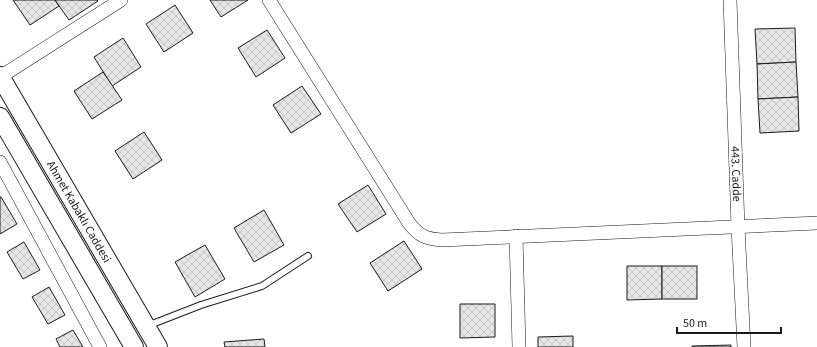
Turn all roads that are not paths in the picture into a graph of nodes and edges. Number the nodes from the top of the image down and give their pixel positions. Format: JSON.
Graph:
{"nodes":[{"id":1,"x":121,"y":0,"type":"edge"},
{"id":2,"x":270,"y":0,"type":"edge"},
{"id":3,"x":730,"y":0,"type":"edge"},
{"id":4,"x":0,"y":76,"type":"edge"},
{"id":5,"x":0,"y":117,"type":"edge"},
{"id":6,"x":23,"y":156,"type":"junction"},
{"id":7,"x":1,"y":166,"type":"edge"},
{"id":8,"x":817,"y":223,"type":"edge"},
{"id":9,"x":738,"y":226,"type":"junction"},
{"id":10,"x":516,"y":236,"type":"junction"},
{"id":11,"x":308,"y":256,"type":"dead end"},
{"id":12,"x":146,"y":327,"type":"junction"},
{"id":13,"x":100,"y":347,"type":"edge"},
{"id":14,"x":134,"y":347,"type":"edge"},
{"id":15,"x":158,"y":347,"type":"edge"},
{"id":16,"x":519,"y":347,"type":"edge"},
{"id":17,"x":744,"y":347,"type":"edge"}],
"edges":[{"from":1,"to":4,"type":"street"},
{"from":2,"to":10,"type":"street"},
{"from":3,"to":9,"type":"street","name":"443. Cadde"},
{"from":4,"to":12,"type":"main road","name":"Ahmet Kabaklı Caddesi"},
{"from":5,"to":6,"type":"main road","name":"Ahmet Kabaklı Caddesi"},
{"from":6,"to":7,"type":"street"},
{"from":6,"to":14,"type":"main road","name":"Ahmet Kabaklı Caddesi"},
{"from":7,"to":13,"type":"street"},
{"from":8,"to":9,"type":"street"},
{"from":9,"to":10,"type":"street"},
{"from":9,"to":17,"type":"street","name":"443. Cadde"},
{"from":10,"to":16,"type":"street"},
{"from":11,"to":12,"type":"lane"},
{"from":12,"to":15,"type":"main road","name":"Ahmet Kabaklı Caddesi"}]}
